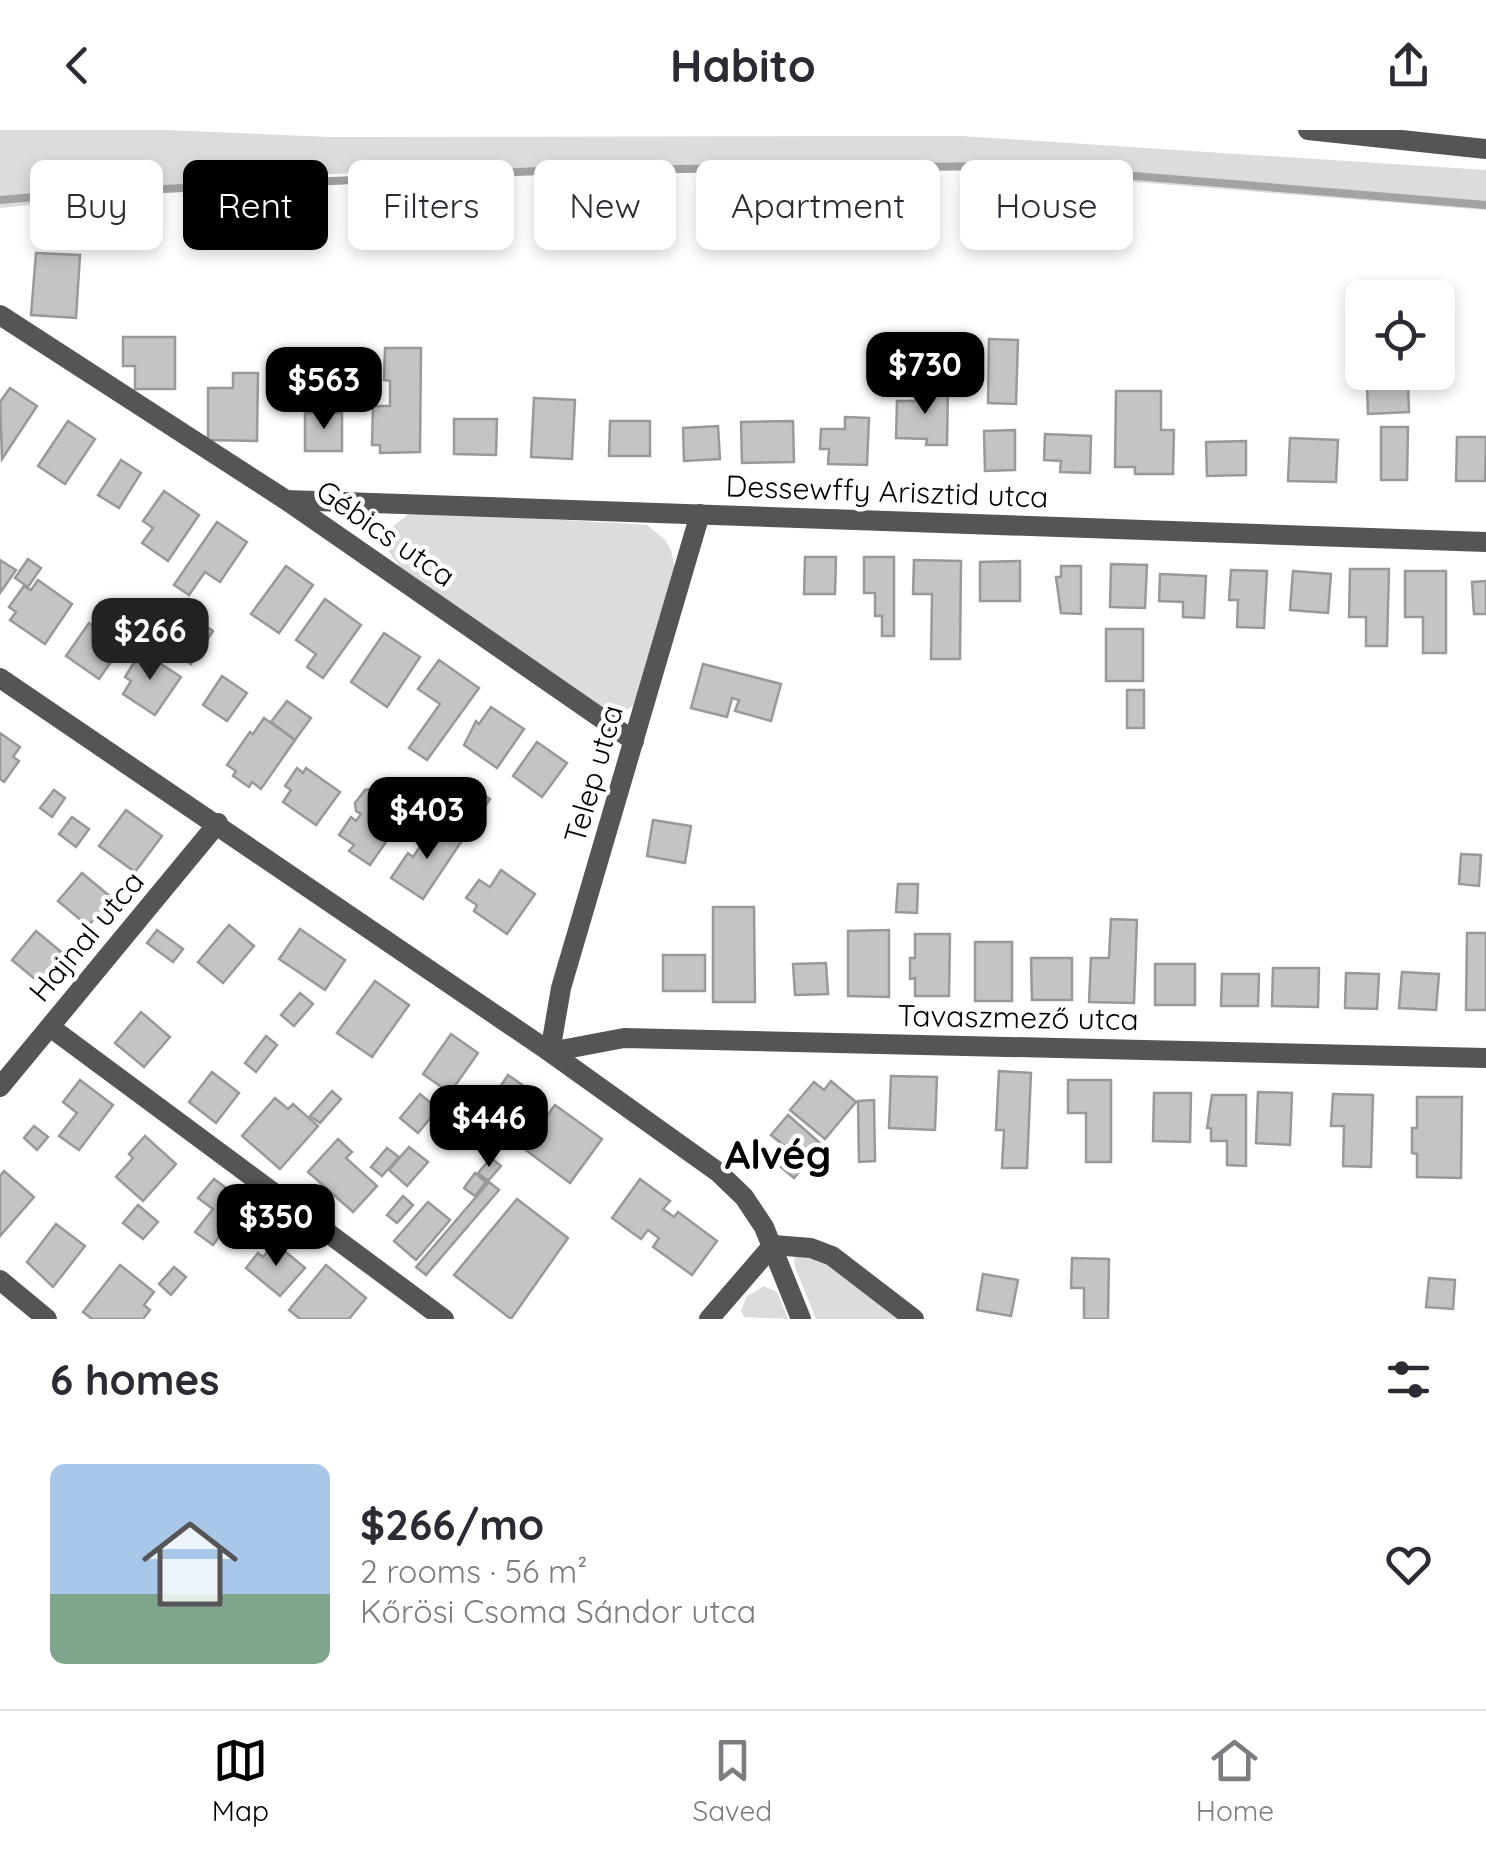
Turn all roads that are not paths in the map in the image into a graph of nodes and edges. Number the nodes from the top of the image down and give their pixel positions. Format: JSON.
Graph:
{"nodes":[{"id":1,"x":1308,"y":130,"type":"edge"},
{"id":2,"x":1486,"y":150,"type":"edge"},
{"id":3,"x":0,"y":315,"type":"edge"},
{"id":4,"x":286,"y":500,"type":"junction"},
{"id":5,"x":700,"y":514,"type":"junction"},
{"id":6,"x":1486,"y":542,"type":"edge"},
{"id":7,"x":0,"y":678,"type":"edge"},
{"id":8,"x":634,"y":741,"type":"junction"},
{"id":9,"x":218,"y":823,"type":"junction"},
{"id":10,"x":50,"y":1027,"type":"junction"},
{"id":11,"x":550,"y":1052,"type":"junction"},
{"id":12,"x":1486,"y":1058,"type":"edge"},
{"id":13,"x":0,"y":1087,"type":"edge"},
{"id":14,"x":774,"y":1245,"type":"junction"},
{"id":15,"x":0,"y":1280,"type":"edge"},
{"id":16,"x":718,"y":1316,"type":"edge"},
{"id":17,"x":47,"y":1319,"type":"edge"},
{"id":18,"x":444,"y":1319,"type":"edge"},
{"id":19,"x":801,"y":1319,"type":"edge"},
{"id":20,"x":914,"y":1319,"type":"edge"}],
"edges":[{"from":1,"to":2,"type":"street"},
{"from":3,"to":4,"type":"street","name":"Gébics utca"},
{"from":4,"to":5,"type":"street","name":"Dessewffy Arisztid utca"},
{"from":4,"to":8,"type":"street","name":"Gébics utca"},
{"from":5,"to":6,"type":"street","name":"Dessewffy Arisztid utca"},
{"from":5,"to":8,"type":"street","name":"Telep utca"},
{"from":7,"to":9,"type":"street"},
{"from":8,"to":11,"type":"street","name":"Telep utca"},
{"from":9,"to":10,"type":"street","name":"Hajnal utca"},
{"from":9,"to":11,"type":"street"},
{"from":10,"to":13,"type":"street","name":"Hajnal utca"},
{"from":10,"to":18,"type":"street"},
{"from":11,"to":12,"type":"street","name":"Tavaszmező utca"},
{"from":11,"to":14,"type":"street"},
{"from":14,"to":16,"type":"street"},
{"from":14,"to":19,"type":"street"},
{"from":14,"to":20,"type":"street"},
{"from":15,"to":17,"type":"street"}]}
